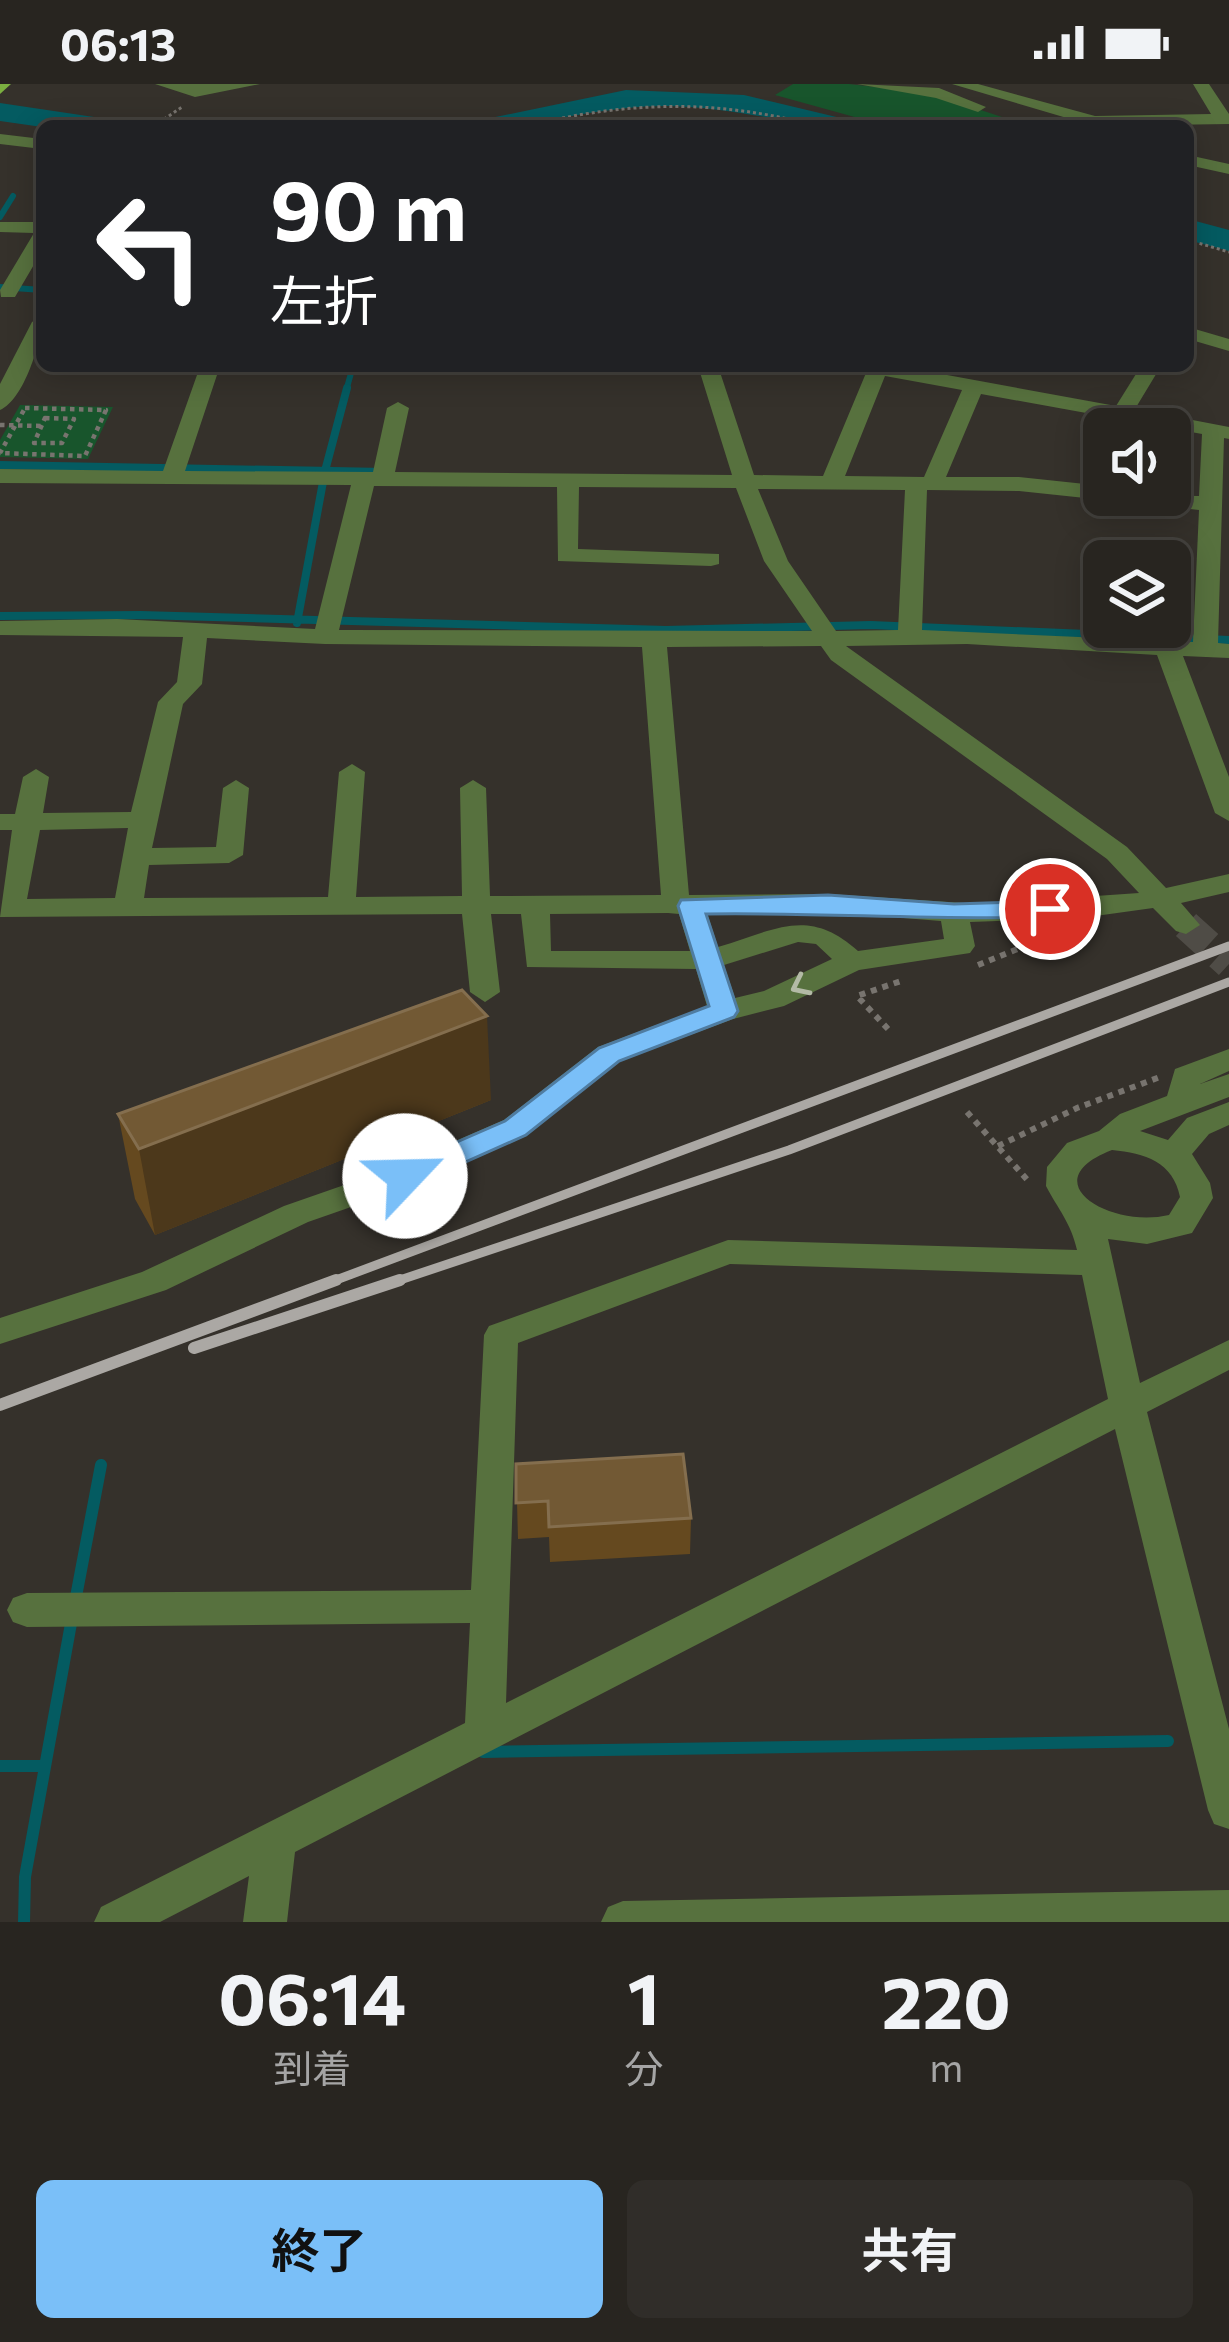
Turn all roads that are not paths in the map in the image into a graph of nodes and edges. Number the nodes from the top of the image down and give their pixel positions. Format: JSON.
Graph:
{"nodes":[{"id":1,"x":164,"y":84,"type":"edge"},
{"id":2,"x":252,"y":84,"type":"edge"},
{"id":3,"x":865,"y":84,"type":"edge"},
{"id":4,"x":960,"y":84,"type":"edge"},
{"id":5,"x":1201,"y":84,"type":"edge"},
{"id":6,"x":1226,"y":119,"type":"edge"},
{"id":7,"x":1022,"y":120,"type":"edge"},
{"id":8,"x":1090,"y":120,"type":"edge"},
{"id":9,"x":1160,"y":120,"type":"edge"},
{"id":10,"x":0,"y":139,"type":"edge"},
{"id":11,"x":36,"y":143,"type":"edge"},
{"id":12,"x":1194,"y":161,"type":"edge"},
{"id":13,"x":1229,"y":170,"type":"edge"},
{"id":14,"x":2,"y":227,"type":"edge"},
{"id":15,"x":36,"y":230,"type":"edge"},
{"id":16,"x":36,"y":243,"type":"edge"},
{"id":17,"x":11,"y":293,"type":"edge"},
{"id":18,"x":36,"y":334,"type":"edge"},
{"id":19,"x":1194,"y":335,"type":"edge"},
{"id":20,"x":1229,"y":345,"type":"edge"},
{"id":21,"x":209,"y":372,"type":"edge"},
{"id":22,"x":709,"y":372,"type":"edge"},
{"id":23,"x":869,"y":372,"type":"edge"},
{"id":24,"x":895,"y":372,"type":"edge"},
{"id":25,"x":1146,"y":372,"type":"edge"},
{"id":26,"x":973,"y":388,"type":"junction"},
{"id":27,"x":0,"y":404,"type":"edge"},
{"id":28,"x":398,"y":408,"type":"dead end"},
{"id":29,"x":1087,"y":408,"type":"edge"},
{"id":30,"x":1125,"y":408,"type":"edge"},
{"id":31,"x":1191,"y":427,"type":"edge"},
{"id":32,"x":1221,"y":432,"type":"edge"},
{"id":33,"x":0,"y":476,"type":"edge"},
{"id":34,"x":172,"y":478,"type":"junction"},
{"id":35,"x":373,"y":479,"type":"junction"},
{"id":36,"x":568,"y":481,"type":"junction"},
{"id":37,"x":746,"y":483,"type":"junction"},
{"id":38,"x":831,"y":484,"type":"junction"},
{"id":39,"x":924,"y":484,"type":"junction"},
{"id":40,"x":1083,"y":491,"type":"edge"},
{"id":41,"x":1191,"y":502,"type":"edge"},
{"id":42,"x":1210,"y":504,"type":"junction"},
{"id":43,"x":711,"y":559,"type":"dead end"},
{"id":44,"x":196,"y":631,"type":"junction"},
{"id":45,"x":2,"y":634,"type":"edge"},
{"id":46,"x":326,"y":637,"type":"junction"},
{"id":47,"x":910,"y":638,"type":"junction"},
{"id":48,"x":827,"y":639,"type":"junction"},
{"id":49,"x":654,"y":640,"type":"junction"},
{"id":50,"x":1083,"y":644,"type":"edge"},
{"id":51,"x":1167,"y":648,"type":"edge"},
{"id":52,"x":1184,"y":648,"type":"edge"},
{"id":53,"x":1217,"y":650,"type":"edge"},
{"id":54,"x":352,"y":772,"type":"dead end"},
{"id":55,"x":36,"y":777,"type":"dead end"},
{"id":56,"x":236,"y":788,"type":"dead end"},
{"id":57,"x":473,"y":788,"type":"dead end"},
{"id":58,"x":1229,"y":813,"type":"edge"},
{"id":59,"x":144,"y":820,"type":"junction"},
{"id":60,"x":14,"y":822,"type":"edge"},
{"id":61,"x":139,"y":857,"type":"junction"},
{"id":62,"x":1229,"y":884,"type":"edge"},
{"id":63,"x":1162,"y":901,"type":"junction"},
{"id":64,"x":535,"y":906,"type":"junction"},
{"id":65,"x":683,"y":906,"type":"junction"},
{"id":66,"x":128,"y":907,"type":"junction"},
{"id":67,"x":341,"y":907,"type":"junction"},
{"id":68,"x":476,"y":907,"type":"junction"},
{"id":69,"x":6,"y":908,"type":"edge"},
{"id":70,"x":954,"y":912,"type":"junction"},
{"id":71,"x":1186,"y":925,"type":"tunnel mouth"},
{"id":72,"x":706,"y":960,"type":"junction"},
{"id":73,"x":852,"y":961,"type":"junction"},
{"id":74,"x":485,"y":992,"type":"dead end"},
{"id":75,"x":724,"y":1011,"type":"junction"},
{"id":76,"x":1229,"y":1059,"type":"edge"},
{"id":77,"x":1229,"y":1085,"type":"edge"},
{"id":78,"x":1176,"y":1088,"type":"junction"},
{"id":79,"x":1229,"y":1114,"type":"edge"},
{"id":80,"x":1110,"y":1139,"type":"junction"},
{"id":81,"x":1173,"y":1155,"type":"junction"},
{"id":82,"x":1079,"y":1211,"type":"junction"},
{"id":83,"x":1097,"y":1264,"type":"junction"},
{"id":84,"x":0,"y":1331,"type":"edge"},
{"id":85,"x":1229,"y":1354,"type":"edge"},
{"id":86,"x":1127,"y":1405,"type":"junction"},
{"id":87,"x":490,"y":1606,"type":"junction"},
{"id":88,"x":27,"y":1610,"type":"dead end"},
{"id":89,"x":485,"y":1731,"type":"junction"},
{"id":90,"x":1229,"y":1810,"type":"edge"},
{"id":91,"x":275,"y":1839,"type":"junction"},
{"id":92,"x":1229,"y":1911,"type":"edge"},
{"id":93,"x":116,"y":1922,"type":"edge"},
{"id":94,"x":265,"y":1922,"type":"edge"},
{"id":95,"x":623,"y":1922,"type":"edge"}],
"edges":[{"from":1,"to":2,"type":"street"},
{"from":3,"to":7,"type":"street"},
{"from":4,"to":8,"type":"street"},
{"from":5,"to":6,"type":"street"},
{"from":6,"to":9,"type":"street"},
{"from":10,"to":11,"type":"street"},
{"from":12,"to":13,"type":"street"},
{"from":14,"to":15,"type":"street"},
{"from":16,"to":17,"type":"street"},
{"from":18,"to":27,"type":"street"},
{"from":19,"to":20,"type":"street"},
{"from":21,"to":34,"type":"street"},
{"from":22,"to":37,"type":"street"},
{"from":23,"to":38,"type":"street"},
{"from":24,"to":26,"type":"street"},
{"from":25,"to":30,"type":"street"},
{"from":26,"to":29,"type":"street"},
{"from":26,"to":39,"type":"street"},
{"from":28,"to":35,"type":"street"},
{"from":31,"to":32,"type":"street"},
{"from":32,"to":42,"type":"street"},
{"from":33,"to":34,"type":"street"},
{"from":34,"to":35,"type":"street"},
{"from":35,"to":36,"type":"street"},
{"from":35,"to":46,"type":"street"},
{"from":36,"to":37,"type":"street"},
{"from":36,"to":43,"type":"street"},
{"from":37,"to":38,"type":"street"},
{"from":37,"to":48,"type":"street"},
{"from":38,"to":39,"type":"street"},
{"from":39,"to":40,"type":"street"},
{"from":39,"to":47,"type":"street"},
{"from":41,"to":42,"type":"street"},
{"from":42,"to":53,"type":"street"},
{"from":44,"to":45,"type":"street"},
{"from":44,"to":46,"type":"street"},
{"from":44,"to":59,"type":"street"},
{"from":46,"to":49,"type":"street"},
{"from":47,"to":48,"type":"street"},
{"from":47,"to":50,"type":"street"},
{"from":48,"to":49,"type":"street"},
{"from":48,"to":63,"type":"street"},
{"from":49,"to":65,"type":"street"},
{"from":51,"to":58,"type":"street"},
{"from":52,"to":53,"type":"street"},
{"from":54,"to":67,"type":"street"},
{"from":55,"to":60,"type":"street"},
{"from":56,"to":61,"type":"street"},
{"from":57,"to":68,"type":"street"},
{"from":59,"to":60,"type":"street"},
{"from":59,"to":61,"type":"street"},
{"from":60,"to":69,"type":"street"},
{"from":61,"to":66,"type":"street"},
{"from":62,"to":63,"type":"street"},
{"from":63,"to":70,"type":"street"},
{"from":63,"to":71,"type":"street"},
{"from":64,"to":65,"type":"street"},
{"from":64,"to":68,"type":"street"},
{"from":64,"to":72,"type":"street"},
{"from":65,"to":70,"type":"street"},
{"from":65,"to":72,"type":"street"},
{"from":66,"to":67,"type":"street"},
{"from":66,"to":69,"type":"street"},
{"from":67,"to":68,"type":"street"},
{"from":68,"to":74,"type":"street"},
{"from":70,"to":73,"type":"street"},
{"from":72,"to":73,"type":"street"},
{"from":72,"to":75,"type":"street"},
{"from":73,"to":75,"type":"street","one_way":true},
{"from":75,"to":84,"type":"street"},
{"from":76,"to":78,"type":"street"},
{"from":77,"to":78,"type":"street"},
{"from":78,"to":80,"type":"street"},
{"from":79,"to":81,"type":"street"},
{"from":80,"to":81,"type":"street"},
{"from":80,"to":82,"type":"street"},
{"from":81,"to":82,"type":"street"},
{"from":82,"to":83,"type":"street"},
{"from":83,"to":86,"type":"street"},
{"from":83,"to":87,"type":"street"},
{"from":85,"to":86,"type":"street"},
{"from":86,"to":89,"type":"street"},
{"from":86,"to":90,"type":"street"},
{"from":87,"to":88,"type":"street"},
{"from":87,"to":89,"type":"street"},
{"from":89,"to":91,"type":"street"},
{"from":91,"to":93,"type":"street"},
{"from":91,"to":94,"type":"street"},
{"from":92,"to":95,"type":"street"}]}
